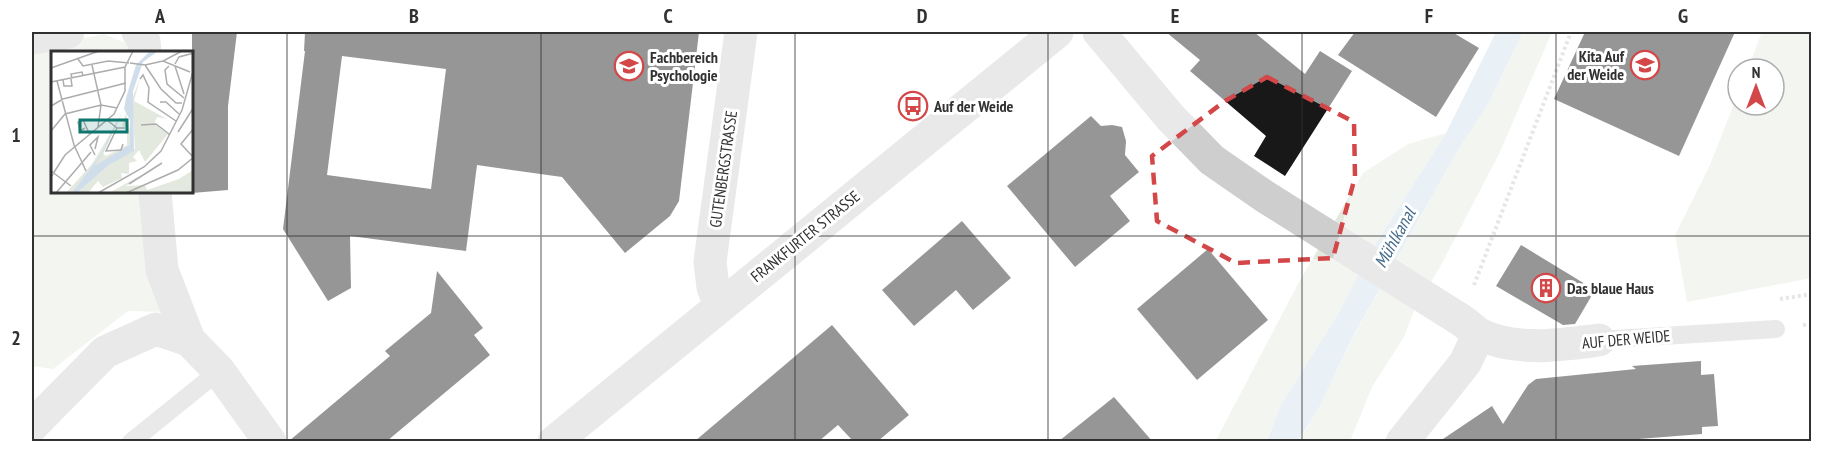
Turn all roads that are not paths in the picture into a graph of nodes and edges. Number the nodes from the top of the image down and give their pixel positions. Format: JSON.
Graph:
{"nodes":[{"id":1,"x":68,"y":32,"type":"edge"},
{"id":2,"x":138,"y":32,"type":"edge"},
{"id":3,"x":741,"y":32,"type":"edge"},
{"id":4,"x":1057,"y":32,"type":"edge"},
{"id":5,"x":1099,"y":32,"type":"edge"},
{"id":6,"x":32,"y":38,"type":"edge"},
{"id":7,"x":145,"y":51,"type":"edge"},
{"id":8,"x":155,"y":194,"type":"edge"},
{"id":9,"x":720,"y":306,"type":"junction"},
{"id":10,"x":1458,"y":319,"type":"junction"},
{"id":11,"x":1776,"y":329,"type":"dead end"},
{"id":12,"x":189,"y":340,"type":"junction"},
{"id":13,"x":1599,"y":340,"type":"joint"},
{"id":14,"x":219,"y":371,"type":"junction"},
{"id":15,"x":32,"y":426,"type":"edge"},
{"id":16,"x":131,"y":441,"type":"edge"},
{"id":17,"x":270,"y":441,"type":"edge"},
{"id":18,"x":554,"y":441,"type":"edge"},
{"id":19,"x":1402,"y":441,"type":"edge"}],
"edges":[{"from":1,"to":6,"type":"street"},
{"from":2,"to":7,"type":"street"},
{"from":3,"to":9,"type":"street","name":"GUTENBERGSTRASSE"},
{"from":4,"to":9,"type":"street","name":"FRANKFURTER STRASSE"},
{"from":5,"to":10,"type":"street","name":"AUF DER WEIDE"},
{"from":8,"to":12,"type":"street"},
{"from":9,"to":18,"type":"street","name":"FRANKFURTER STRASSE"},
{"from":10,"to":13,"type":"street","name":"AUF DER WEIDE"},
{"from":10,"to":19,"type":"street"},
{"from":11,"to":13,"type":"lane","name":"AUF DER WEIDE"},
{"from":12,"to":14,"type":"street"},
{"from":12,"to":15,"type":"street"},
{"from":14,"to":16,"type":"lane"},
{"from":14,"to":17,"type":"street"}]}
